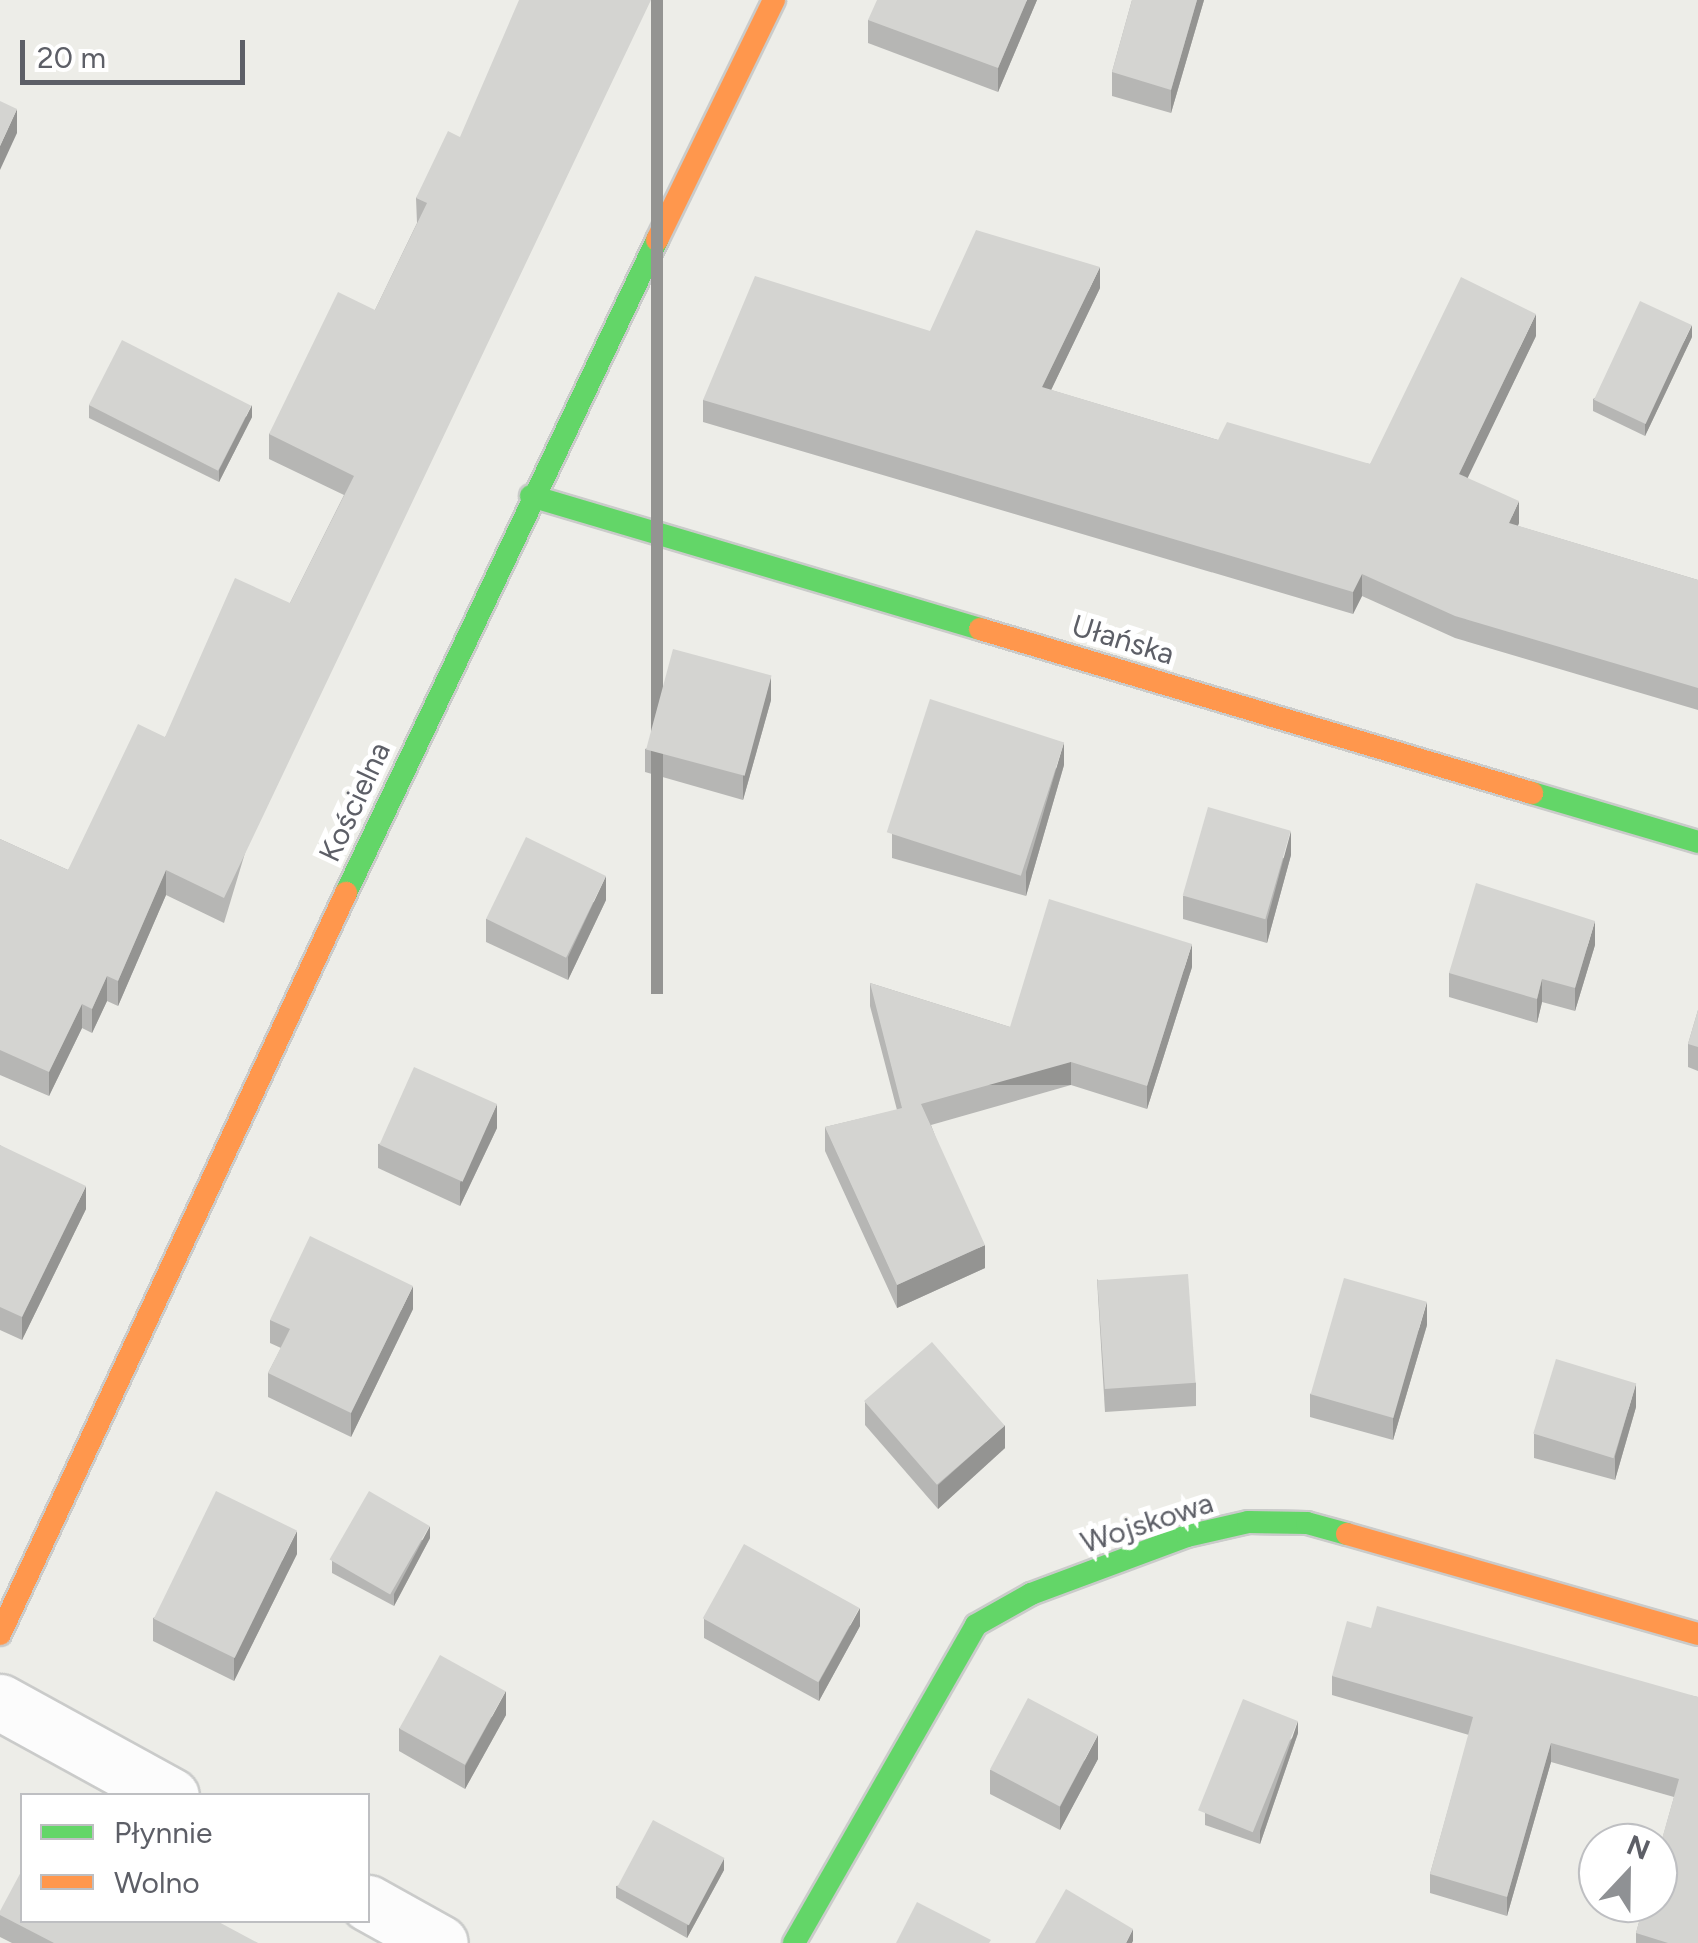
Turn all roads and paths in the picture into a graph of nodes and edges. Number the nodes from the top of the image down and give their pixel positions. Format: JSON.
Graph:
{"nodes":[{"id":1,"x":774,"y":0,"type":"edge"},
{"id":2,"x":531,"y":496,"type":"junction"},
{"id":3,"x":1698,"y":842,"type":"edge"},
{"id":4,"x":0,"y":1634,"type":"edge"},
{"id":5,"x":1698,"y":1634,"type":"edge"},
{"id":6,"x":0,"y":1702,"type":"edge"},
{"id":7,"x":166,"y":1793,"type":"edge"},
{"id":8,"x":370,"y":1904,"type":"edge"},
{"id":9,"x":440,"y":1943,"type":"edge"},
{"id":10,"x":794,"y":1943,"type":"edge"}],
"edges":[{"from":1,"to":2,"type":"street","name":"Kościelna"},
{"from":2,"to":3,"type":"street","name":"Ułańska"},
{"from":2,"to":4,"type":"street","name":"Kościelna"},
{"from":5,"to":10,"type":"street","name":"Wojskowa"},
{"from":6,"to":7,"type":"street"},
{"from":8,"to":9,"type":"street"}]}
